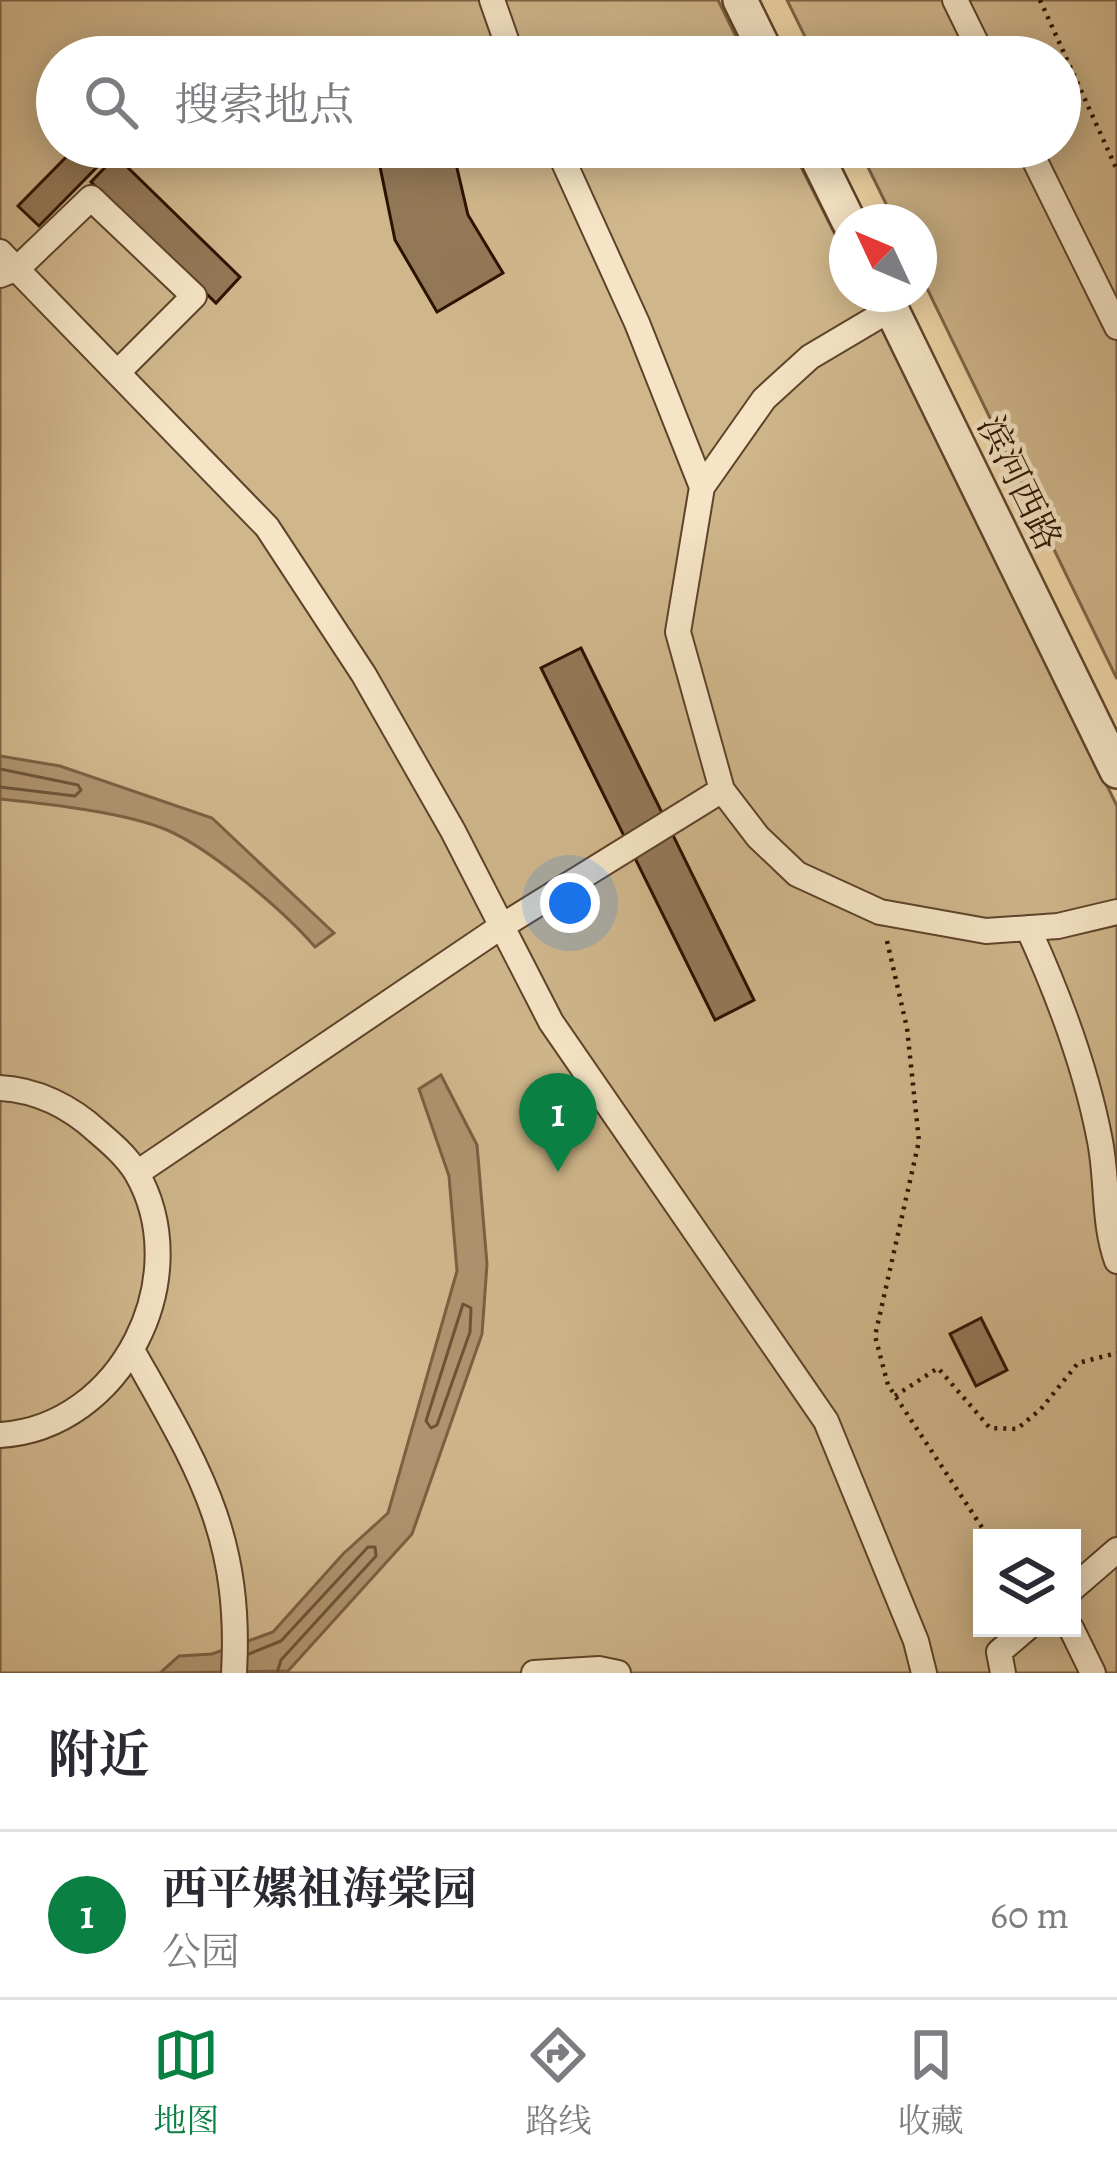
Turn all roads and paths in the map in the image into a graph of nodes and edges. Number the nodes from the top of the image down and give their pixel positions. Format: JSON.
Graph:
{"nodes":[{"id":1,"x":492,"y":0,"type":"edge"},
{"id":2,"x":740,"y":0,"type":"edge"},
{"id":3,"x":955,"y":0,"type":"edge"},
{"id":4,"x":1040,"y":0,"type":"edge"},
{"id":5,"x":505,"y":36,"type":"edge"},
{"id":6,"x":758,"y":36,"type":"edge"},
{"id":7,"x":973,"y":36,"type":"edge"},
{"id":8,"x":1057,"y":36,"type":"edge"},
{"id":9,"x":1081,"y":86,"type":"edge"},
{"id":10,"x":1113,"y":153,"type":"edge"},
{"id":11,"x":567,"y":168,"type":"edge"},
{"id":12,"x":822,"y":168,"type":"edge"},
{"id":13,"x":1038,"y":168,"type":"edge"},
{"id":14,"x":1117,"y":170,"type":"edge"},
{"id":15,"x":840,"y":204,"type":"edge"},
{"id":16,"x":6,"y":265,"type":"edge"},
{"id":17,"x":874,"y":312,"type":"edge"},
{"id":18,"x":893,"y":312,"type":"edge"},
{"id":19,"x":1117,"y":327,"type":"edge"},
{"id":20,"x":118,"y":372,"type":"junction"},
{"id":21,"x":702,"y":487,"type":"junction"},
{"id":22,"x":1117,"y":771,"type":"edge"},
{"id":23,"x":722,"y":790,"type":"junction"},
{"id":24,"x":1117,"y":911,"type":"edge"},
{"id":25,"x":880,"y":912,"type":"junction"},
{"id":26,"x":502,"y":926,"type":"junction"},
{"id":27,"x":1028,"y":928,"type":"junction"},
{"id":28,"x":0,"y":1088,"type":"edge"},
{"id":29,"x":136,"y":1173,"type":"junction"},
{"id":30,"x":1117,"y":1261,"type":"edge"},
{"id":31,"x":132,"y":1350,"type":"junction"},
{"id":32,"x":1117,"y":1353,"type":"edge"},
{"id":33,"x":896,"y":1396,"type":"junction"},
{"id":34,"x":0,"y":1435,"type":"edge"},
{"id":35,"x":983,"y":1529,"type":"edge"},
{"id":36,"x":1117,"y":1550,"type":"edge"},
{"id":37,"x":1081,"y":1581,"type":"edge"},
{"id":38,"x":1016,"y":1637,"type":"edge"},
{"id":39,"x":1076,"y":1637,"type":"edge"},
{"id":40,"x":234,"y":1673,"type":"edge"},
{"id":41,"x":534,"y":1673,"type":"edge"},
{"id":42,"x":618,"y":1673,"type":"edge"},
{"id":43,"x":924,"y":1673,"type":"edge"},
{"id":44,"x":1003,"y":1673,"type":"edge"},
{"id":45,"x":1094,"y":1673,"type":"edge"}],
"edges":[{"from":1,"to":5,"type":"street"},
{"from":2,"to":6,"type":"street"},
{"from":3,"to":7,"type":"street"},
{"from":4,"to":8,"type":"path"},
{"from":9,"to":10,"type":"path"},
{"from":10,"to":14,"type":"path"},
{"from":11,"to":21,"type":"street"},
{"from":12,"to":15,"type":"street"},
{"from":13,"to":19,"type":"street"},
{"from":16,"to":20,"type":"street"},
{"from":16,"to":20,"type":"street"},
{"from":17,"to":21,"type":"street"},
{"from":18,"to":22,"type":"street","name":"滨河西路"},
{"from":20,"to":26,"type":"street"},
{"from":21,"to":23,"type":"street"},
{"from":23,"to":25,"type":"street"},
{"from":23,"to":26,"type":"street"},
{"from":24,"to":27,"type":"street"},
{"from":25,"to":27,"type":"street"},
{"from":25,"to":33,"type":"path"},
{"from":26,"to":29,"type":"street"},
{"from":26,"to":43,"type":"street"},
{"from":27,"to":30,"type":"street"},
{"from":28,"to":29,"type":"street"},
{"from":29,"to":31,"type":"street"},
{"from":31,"to":34,"type":"street"},
{"from":31,"to":40,"type":"street"},
{"from":32,"to":33,"type":"path"},
{"from":33,"to":35,"type":"path"},
{"from":36,"to":37,"type":"street"},
{"from":38,"to":44,"type":"street"},
{"from":39,"to":45,"type":"street"},
{"from":41,"to":42,"type":"street"}]}
